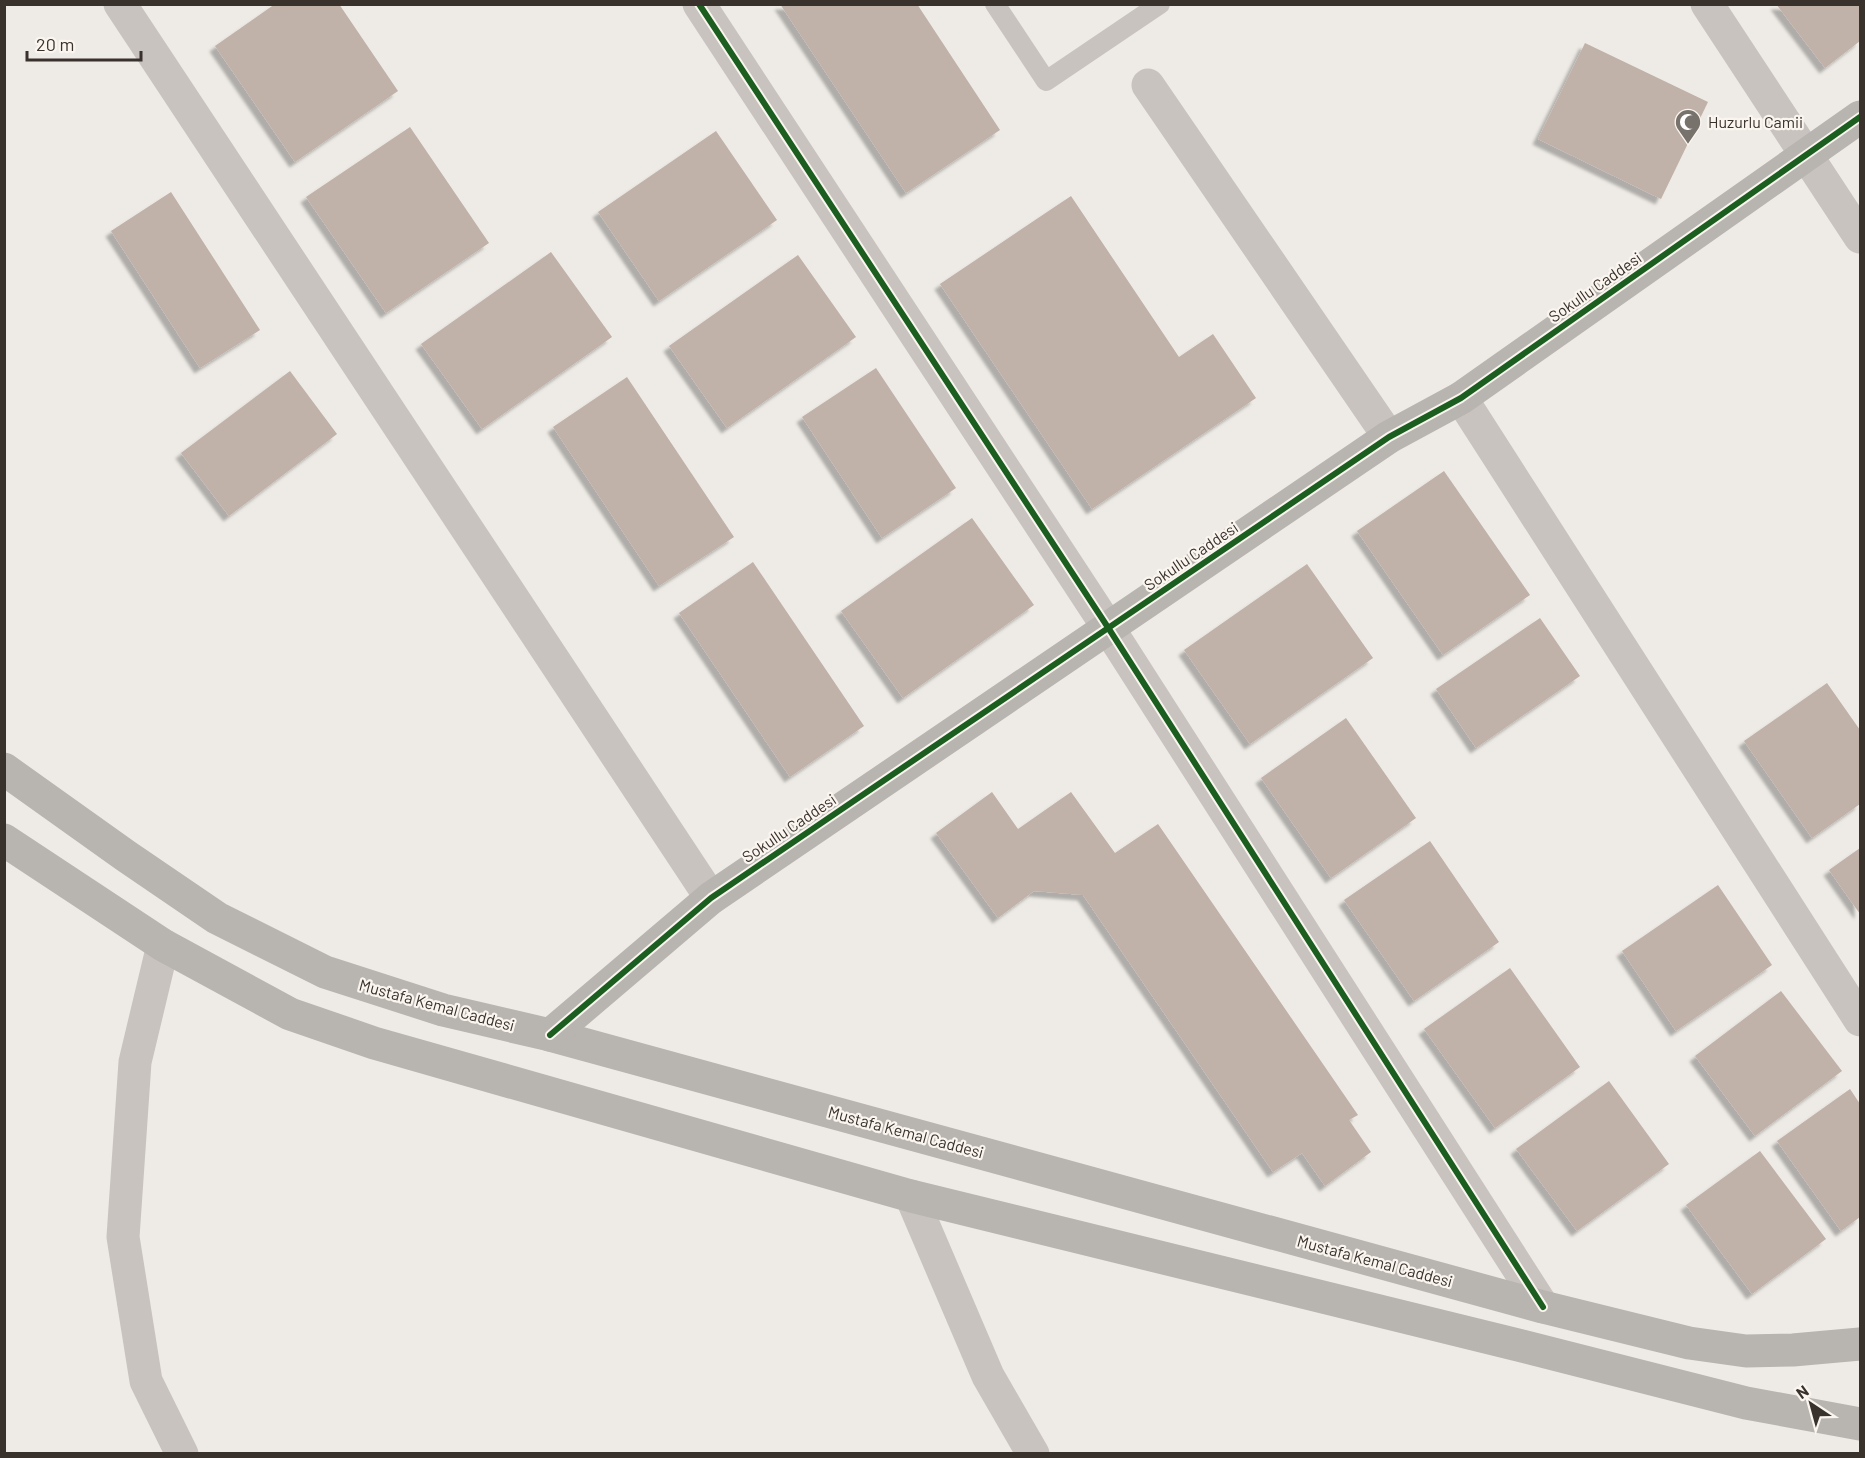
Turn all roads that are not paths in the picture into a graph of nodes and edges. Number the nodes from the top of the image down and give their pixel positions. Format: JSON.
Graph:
{"nodes":[{"id":1,"x":120,"y":4,"type":"edge"},
{"id":2,"x":699,"y":4,"type":"edge"},
{"id":3,"x":995,"y":4,"type":"edge"},
{"id":4,"x":1160,"y":4,"type":"edge"},
{"id":5,"x":1707,"y":4,"type":"edge"},
{"id":6,"x":1148,"y":86,"type":"dead end"},
{"id":7,"x":1860,"y":117,"type":"edge"},
{"id":8,"x":1806,"y":156,"type":"junction"},
{"id":9,"x":1860,"y":237,"type":"edge"},
{"id":10,"x":1461,"y":398,"type":"junction"},
{"id":11,"x":1389,"y":437,"type":"junction"},
{"id":12,"x":1109,"y":628,"type":"junction"},
{"id":13,"x":4,"y":769,"type":"edge"},
{"id":14,"x":4,"y":840,"type":"edge"},
{"id":15,"x":711,"y":898,"type":"junction"},
{"id":16,"x":163,"y":945,"type":"junction"},
{"id":17,"x":1860,"y":1020,"type":"edge"},
{"id":18,"x":550,"y":1035,"type":"junction"},
{"id":19,"x":911,"y":1196,"type":"junction"},
{"id":20,"x":1543,"y":1307,"type":"junction"},
{"id":21,"x":1860,"y":1344,"type":"edge"},
{"id":22,"x":1860,"y":1424,"type":"edge"},
{"id":23,"x":182,"y":1454,"type":"edge"},
{"id":24,"x":1033,"y":1454,"type":"edge"}],
"edges":[{"from":1,"to":15,"type":"street"},
{"from":2,"to":12,"type":"street"},
{"from":3,"to":4,"type":"lane"},
{"from":5,"to":8,"type":"street"},
{"from":6,"to":11,"type":"street"},
{"from":7,"to":8,"type":"main road","name":"Sokullu Caddesi"},
{"from":8,"to":9,"type":"street"},
{"from":8,"to":10,"type":"main road","name":"Sokullu Caddesi"},
{"from":10,"to":11,"type":"main road","name":"Sokullu Caddesi"},
{"from":10,"to":17,"type":"street"},
{"from":11,"to":12,"type":"main road","name":"Sokullu Caddesi"},
{"from":12,"to":15,"type":"main road","name":"Sokullu Caddesi"},
{"from":12,"to":20,"type":"street"},
{"from":13,"to":18,"type":"main road","name":"Mustafa Kemal Caddesi"},
{"from":14,"to":16,"type":"main road"},
{"from":15,"to":18,"type":"main road","name":"Sokullu Caddesi"},
{"from":16,"to":19,"type":"main road"},
{"from":16,"to":23,"type":"street"},
{"from":18,"to":20,"type":"main road","name":"Mustafa Kemal Caddesi"},
{"from":19,"to":22,"type":"main road"},
{"from":19,"to":24,"type":"street"},
{"from":20,"to":21,"type":"main road","name":"Mustafa Kemal Caddesi"}]}
